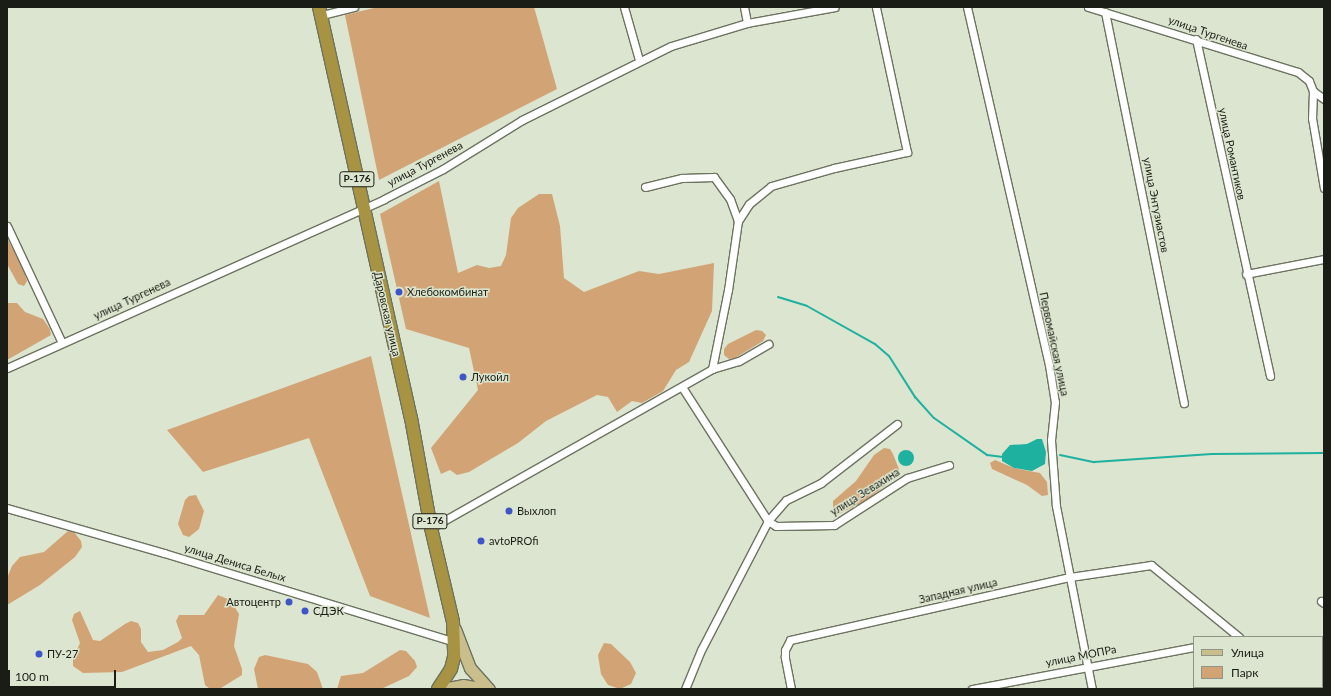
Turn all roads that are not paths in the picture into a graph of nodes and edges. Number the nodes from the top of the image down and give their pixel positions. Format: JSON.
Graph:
{"nodes":[{"id":1,"x":354,"y":7,"type":"edge"},
{"id":2,"x":624,"y":7,"type":"edge"},
{"id":3,"x":744,"y":7,"type":"edge"},
{"id":4,"x":835,"y":7,"type":"edge"},
{"id":5,"x":876,"y":7,"type":"edge"},
{"id":6,"x":967,"y":7,"type":"edge"},
{"id":7,"x":1088,"y":7,"type":"edge"},
{"id":8,"x":320,"y":11,"type":"edge"},
{"id":9,"x":1105,"y":12,"type":"junction"},
{"id":10,"x":747,"y":23,"type":"junction"},
{"id":11,"x":1196,"y":39,"type":"junction"},
{"id":12,"x":639,"y":60,"type":"junction"},
{"id":13,"x":1313,"y":91,"type":"junction"},
{"id":14,"x":1324,"y":98,"type":"edge"},
{"id":15,"x":645,"y":187,"type":"dead end"},
{"id":16,"x":1324,"y":188,"type":"edge"},
{"id":17,"x":363,"y":206,"type":"junction"},
{"id":18,"x":738,"y":221,"type":"junction"},
{"id":19,"x":7,"y":226,"type":"edge"},
{"id":20,"x":1324,"y":259,"type":"edge"},
{"id":21,"x":1246,"y":274,"type":"junction"},
{"id":22,"x":62,"y":343,"type":"junction"},
{"id":23,"x":768,"y":344,"type":"dead end"},
{"id":24,"x":7,"y":368,"type":"edge"},
{"id":25,"x":712,"y":368,"type":"junction"},
{"id":26,"x":1270,"y":376,"type":"dead end"},
{"id":27,"x":682,"y":387,"type":"junction"},
{"id":28,"x":1184,"y":403,"type":"dead end"},
{"id":29,"x":897,"y":424,"type":"dead end"},
{"id":30,"x":948,"y":465,"type":"dead end"},
{"id":31,"x":7,"y":508,"type":"edge"},
{"id":32,"x":768,"y":521,"type":"junction"},
{"id":33,"x":431,"y":528,"type":"junction"},
{"id":34,"x":1070,"y":577,"type":"junction"},
{"id":35,"x":454,"y":622,"type":"junction"},
{"id":36,"x":1238,"y":636,"type":"edge"},
{"id":37,"x":455,"y":642,"type":"junction"},
{"id":38,"x":1193,"y":647,"type":"edge"},
{"id":39,"x":1088,"y":666,"type":"junction"},
{"id":40,"x":438,"y":689,"type":"edge"},
{"id":41,"x":443,"y":689,"type":"edge"},
{"id":42,"x":485,"y":689,"type":"edge"},
{"id":43,"x":489,"y":689,"type":"edge"},
{"id":44,"x":685,"y":689,"type":"edge"},
{"id":45,"x":792,"y":689,"type":"edge"},
{"id":46,"x":972,"y":689,"type":"edge"},
{"id":47,"x":1092,"y":689,"type":"edge"}],
"edges":[{"from":1,"to":8,"type":"street"},
{"from":2,"to":12,"type":"street"},
{"from":3,"to":10,"type":"street"},
{"from":4,"to":10,"type":"street","name":"улица Тургенева"},
{"from":5,"to":18,"type":"street"},
{"from":6,"to":34,"type":"street","name":"Первомайская улица"},
{"from":7,"to":9,"type":"street","name":"улица Тургенева"},
{"from":8,"to":17,"type":"highway","name":"Даровская улица","number":"Р-176"},
{"from":9,"to":11,"type":"street","name":"улица Тургенева"},
{"from":9,"to":28,"type":"street","name":"улица Энтузиастов"},
{"from":10,"to":12,"type":"street","name":"улица Тургенева"},
{"from":11,"to":13,"type":"street","name":"улица Тургенева"},
{"from":11,"to":21,"type":"street","name":"улица Романтиков"},
{"from":12,"to":17,"type":"street","name":"улица Тургенева"},
{"from":13,"to":14,"type":"street"},
{"from":13,"to":16,"type":"street"},
{"from":15,"to":18,"type":"street"},
{"from":17,"to":22,"type":"street","name":"улица Тургенева"},
{"from":17,"to":33,"type":"highway","name":"Даровская улица","number":"Р-176"},
{"from":18,"to":25,"type":"street"},
{"from":19,"to":22,"type":"street"},
{"from":20,"to":21,"type":"street"},
{"from":21,"to":26,"type":"street","name":"улица Романтиков"},
{"from":22,"to":24,"type":"street","name":"улица Тургенева"},
{"from":23,"to":25,"type":"street"},
{"from":25,"to":27,"type":"street"},
{"from":27,"to":32,"type":"street"},
{"from":27,"to":33,"type":"street"},
{"from":29,"to":32,"type":"street"},
{"from":30,"to":32,"type":"street","name":"улица Зевахина"},
{"from":31,"to":37,"type":"street","name":"улица Дениса Белых"},
{"from":32,"to":44,"type":"street"},
{"from":33,"to":35,"type":"highway","name":"Даровская улица","number":"Р-176"},
{"from":34,"to":36,"type":"street","name":"Западная улица"},
{"from":34,"to":39,"type":"street","name":"Первомайская улица"},
{"from":34,"to":45,"type":"street","name":"Западная улица"},
{"from":35,"to":37,"type":"highway","name":"Даровская улица","number":"Р-176"},
{"from":35,"to":43,"type":"main road","name":"Даровская улица"},
{"from":37,"to":40,"type":"highway","name":"Даровская улица","number":"Р-176"},
{"from":38,"to":39,"type":"street","name":"улица МОПРа"},
{"from":39,"to":46,"type":"street","name":"улица МОПРа"},
{"from":39,"to":47,"type":"street","name":"Первомайская улица"},
{"from":41,"to":42,"type":"main road"}]}
